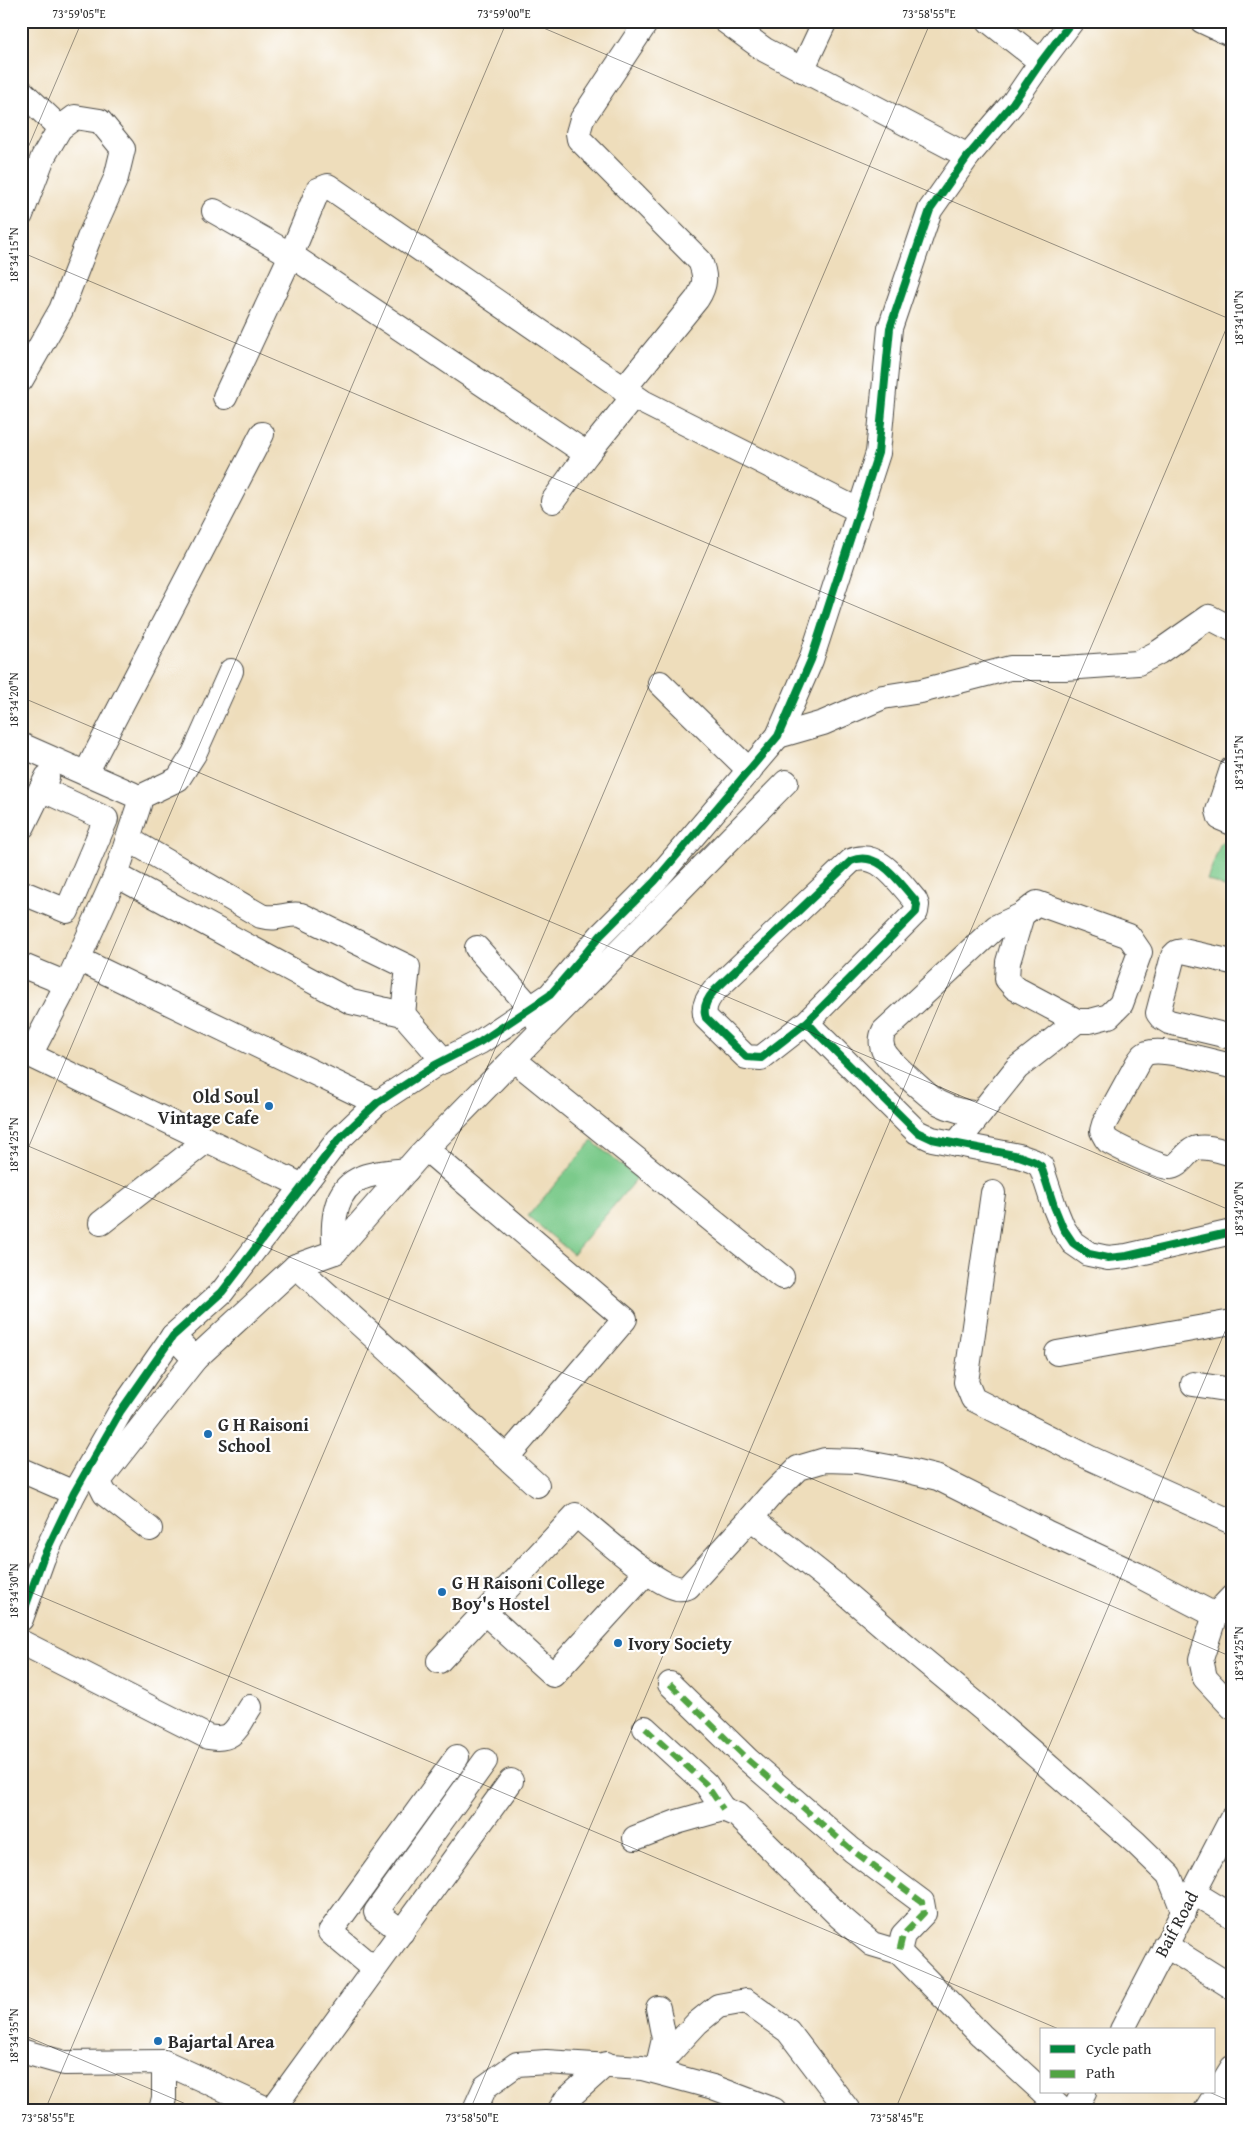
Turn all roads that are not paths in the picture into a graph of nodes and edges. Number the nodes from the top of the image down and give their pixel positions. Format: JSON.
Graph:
{"nodes":[{"id":1,"x":647,"y":21,"type":"edge"},
{"id":2,"x":725,"y":21,"type":"edge"},
{"id":3,"x":825,"y":21,"type":"edge"},
{"id":4,"x":989,"y":21,"type":"edge"},
{"id":5,"x":1072,"y":21,"type":"edge"},
{"id":6,"x":1202,"y":21,"type":"edge"},
{"id":7,"x":1232,"y":36,"type":"edge"},
{"id":8,"x":1041,"y":62,"type":"junction"},
{"id":9,"x":802,"y":70,"type":"junction"},
{"id":10,"x":21,"y":91,"type":"edge"},
{"id":11,"x":60,"y":128,"type":"junction"},
{"id":12,"x":968,"y":156,"type":"junction"},
{"id":13,"x":214,"y":211,"type":"dead end"},
{"id":14,"x":21,"y":215,"type":"edge"},
{"id":15,"x":291,"y":255,"type":"junction"},
{"id":16,"x":21,"y":380,"type":"edge"},
{"id":17,"x":629,"y":393,"type":"junction"},
{"id":18,"x":225,"y":397,"type":"dead end"},
{"id":19,"x":262,"y":434,"type":"dead end"},
{"id":20,"x":587,"y":454,"type":"junction"},
{"id":21,"x":553,"y":501,"type":"dead end"},
{"id":22,"x":860,"y":511,"type":"junction"},
{"id":23,"x":1232,"y":629,"type":"edge"},
{"id":24,"x":231,"y":671,"type":"dead end"},
{"id":25,"x":660,"y":684,"type":"dead end"},
{"id":26,"x":778,"y":736,"type":"junction"},
{"id":27,"x":21,"y":745,"type":"edge"},
{"id":28,"x":55,"y":759,"type":"junction"},
{"id":29,"x":1232,"y":769,"type":"edge"},
{"id":30,"x":750,"y":771,"type":"junction"},
{"id":31,"x":86,"y":773,"type":"junction"},
{"id":32,"x":786,"y":782,"type":"dead end"},
{"id":33,"x":41,"y":789,"type":"junction"},
{"id":34,"x":138,"y":798,"type":"junction"},
{"id":35,"x":1232,"y":823,"type":"edge"},
{"id":36,"x":21,"y":826,"type":"edge"},
{"id":37,"x":128,"y":839,"type":"junction"},
{"id":38,"x":116,"y":875,"type":"junction"},
{"id":39,"x":21,"y":892,"type":"edge"},
{"id":40,"x":1022,"y":915,"type":"junction"},
{"id":41,"x":477,"y":948,"type":"dead end"},
{"id":42,"x":78,"y":958,"type":"junction"},
{"id":43,"x":1232,"y":962,"type":"edge"},
{"id":44,"x":21,"y":965,"type":"edge"},
{"id":45,"x":67,"y":984,"type":"junction"},
{"id":46,"x":531,"y":1008,"type":"junction"},
{"id":47,"x":403,"y":1014,"type":"junction"},
{"id":48,"x":1077,"y":1021,"type":"junction"},
{"id":49,"x":807,"y":1022,"type":"junction"},
{"id":50,"x":542,"y":1030,"type":"junction"},
{"id":51,"x":1232,"y":1037,"type":"edge"},
{"id":52,"x":513,"y":1059,"type":"junction"},
{"id":53,"x":444,"y":1061,"type":"junction"},
{"id":54,"x":26,"y":1063,"type":"edge"},
{"id":55,"x":1232,"y":1066,"type":"edge"},
{"id":56,"x":377,"y":1103,"type":"junction"},
{"id":57,"x":980,"y":1114,"type":"junction"},
{"id":58,"x":207,"y":1140,"type":"junction"},
{"id":59,"x":956,"y":1144,"type":"junction"},
{"id":60,"x":426,"y":1149,"type":"junction"},
{"id":61,"x":1232,"y":1154,"type":"edge"},
{"id":62,"x":406,"y":1170,"type":"junction"},
{"id":63,"x":302,"y":1186,"type":"junction"},
{"id":64,"x":993,"y":1193,"type":"dead end"},
{"id":65,"x":100,"y":1223,"type":"dead end"},
{"id":66,"x":1232,"y":1232,"type":"edge"},
{"id":67,"x":335,"y":1252,"type":"junction"},
{"id":68,"x":296,"y":1266,"type":"junction"},
{"id":69,"x":782,"y":1277,"type":"dead end"},
{"id":70,"x":1232,"y":1322,"type":"edge"},
{"id":71,"x":173,"y":1336,"type":"junction"},
{"id":72,"x":1057,"y":1354,"type":"dead end"},
{"id":73,"x":195,"y":1359,"type":"junction"},
{"id":74,"x":1193,"y":1384,"type":"dead end"},
{"id":75,"x":1232,"y":1390,"type":"edge"},
{"id":76,"x":507,"y":1457,"type":"junction"},
{"id":77,"x":21,"y":1470,"type":"edge"},
{"id":78,"x":538,"y":1485,"type":"dead end"},
{"id":79,"x":74,"y":1493,"type":"junction"},
{"id":80,"x":751,"y":1518,"type":"junction"},
{"id":81,"x":1232,"y":1522,"type":"edge"},
{"id":82,"x":150,"y":1529,"type":"dead end"},
{"id":83,"x":647,"y":1572,"type":"junction"},
{"id":84,"x":1232,"y":1597,"type":"edge"},
{"id":85,"x":484,"y":1612,"type":"junction"},
{"id":86,"x":1216,"y":1615,"type":"junction"},
{"id":87,"x":21,"y":1618,"type":"edge"},
{"id":88,"x":21,"y":1642,"type":"edge"},
{"id":89,"x":439,"y":1661,"type":"dead end"},
{"id":90,"x":670,"y":1684,"type":"dead end"},
{"id":91,"x":250,"y":1707,"type":"dead end"},
{"id":92,"x":1232,"y":1707,"type":"edge"},
{"id":93,"x":645,"y":1728,"type":"dead end"},
{"id":94,"x":457,"y":1757,"type":"dead end"},
{"id":95,"x":485,"y":1761,"type":"dead end"},
{"id":96,"x":512,"y":1781,"type":"dead end"},
{"id":97,"x":722,"y":1809,"type":"junction"},
{"id":98,"x":1231,"y":1819,"type":"edge"},
{"id":99,"x":635,"y":1838,"type":"dead end"},
{"id":100,"x":1189,"y":1903,"type":"junction"},
{"id":101,"x":1232,"y":1916,"type":"edge"},
{"id":102,"x":402,"y":1932,"type":"junction"},
{"id":103,"x":1165,"y":1945,"type":"junction"},
{"id":104,"x":900,"y":1952,"type":"junction"},
{"id":105,"x":374,"y":1969,"type":"junction"},
{"id":106,"x":1232,"y":1987,"type":"edge"},
{"id":107,"x":658,"y":2008,"type":"dead end"},
{"id":108,"x":1123,"y":2028,"type":"edge"},
{"id":109,"x":21,"y":2050,"type":"edge"},
{"id":110,"x":164,"y":2062,"type":"junction"},
{"id":111,"x":606,"y":2064,"type":"junction"},
{"id":112,"x":1232,"y":2068,"type":"edge"},
{"id":113,"x":1040,"y":2090,"type":"edge"},
{"id":114,"x":1044,"y":2094,"type":"edge"},
{"id":115,"x":1083,"y":2094,"type":"edge"},
{"id":116,"x":1216,"y":2094,"type":"edge"},
{"id":117,"x":1216,"y":2094,"type":"edge"},
{"id":118,"x":476,"y":2107,"type":"dead end"},
{"id":119,"x":160,"y":2110,"type":"edge"},
{"id":120,"x":271,"y":2110,"type":"edge"},
{"id":121,"x":560,"y":2110,"type":"edge"},
{"id":122,"x":774,"y":2110,"type":"edge"},
{"id":123,"x":848,"y":2110,"type":"edge"},
{"id":124,"x":1062,"y":2110,"type":"edge"},
{"id":125,"x":1074,"y":2110,"type":"edge"},
{"id":126,"x":1206,"y":2110,"type":"edge"}],
"edges":[{"from":1,"to":17,"type":"street"},
{"from":2,"to":9,"type":"street"},
{"from":3,"to":9,"type":"street"},
{"from":4,"to":8,"type":"street"},
{"from":5,"to":8,"type":"street"},
{"from":6,"to":7,"type":"street"},
{"from":8,"to":12,"type":"street"},
{"from":9,"to":12,"type":"street"},
{"from":10,"to":11,"type":"street"},
{"from":11,"to":14,"type":"street"},
{"from":11,"to":16,"type":"street"},
{"from":12,"to":22,"type":"street"},
{"from":13,"to":15,"type":"street"},
{"from":15,"to":17,"type":"street"},
{"from":15,"to":18,"type":"street"},
{"from":15,"to":20,"type":"street"},
{"from":17,"to":20,"type":"street"},
{"from":17,"to":22,"type":"street"},
{"from":19,"to":31,"type":"street"},
{"from":20,"to":21,"type":"street"},
{"from":22,"to":26,"type":"street"},
{"from":23,"to":26,"type":"street"},
{"from":24,"to":34,"type":"street"},
{"from":25,"to":30,"type":"street"},
{"from":26,"to":30,"type":"street"},
{"from":27,"to":28,"type":"street"},
{"from":28,"to":31,"type":"street"},
{"from":28,"to":33,"type":"street"},
{"from":29,"to":35,"type":"street"},
{"from":30,"to":46,"type":"street"},
{"from":31,"to":34,"type":"street"},
{"from":32,"to":50,"type":"street"},
{"from":33,"to":36,"type":"street"},
{"from":33,"to":39,"type":"street"},
{"from":34,"to":37,"type":"street"},
{"from":37,"to":38,"type":"street"},
{"from":37,"to":47,"type":"street"},
{"from":38,"to":42,"type":"street"},
{"from":38,"to":47,"type":"street"},
{"from":40,"to":48,"type":"street"},
{"from":40,"to":48,"type":"street"},
{"from":40,"to":57,"type":"street"},
{"from":41,"to":46,"type":"street"},
{"from":42,"to":45,"type":"street"},
{"from":42,"to":56,"type":"street"},
{"from":43,"to":51,"type":"street"},
{"from":44,"to":45,"type":"street"},
{"from":45,"to":54,"type":"street"},
{"from":46,"to":50,"type":"street"},
{"from":46,"to":53,"type":"street"},
{"from":47,"to":53,"type":"street"},
{"from":48,"to":57,"type":"street"},
{"from":49,"to":49,"type":"street"},
{"from":49,"to":59,"type":"street"},
{"from":50,"to":52,"type":"street"},
{"from":52,"to":60,"type":"street"},
{"from":52,"to":69,"type":"street"},
{"from":53,"to":56,"type":"street"},
{"from":54,"to":58,"type":"street"},
{"from":55,"to":61,"type":"street"},
{"from":56,"to":63,"type":"street"},
{"from":57,"to":59,"type":"street"},
{"from":58,"to":63,"type":"street"},
{"from":58,"to":65,"type":"street"},
{"from":59,"to":66,"type":"street"},
{"from":60,"to":62,"type":"street"},
{"from":60,"to":76,"type":"street"},
{"from":62,"to":67,"type":"street"},
{"from":62,"to":67,"type":"street"},
{"from":63,"to":71,"type":"street"},
{"from":64,"to":81,"type":"street"},
{"from":67,"to":68,"type":"street"},
{"from":68,"to":73,"type":"street"},
{"from":68,"to":76,"type":"street"},
{"from":70,"to":72,"type":"street"},
{"from":71,"to":73,"type":"street"},
{"from":71,"to":79,"type":"street"},
{"from":73,"to":82,"type":"street"},
{"from":74,"to":75,"type":"street"},
{"from":76,"to":78,"type":"street"},
{"from":77,"to":79,"type":"street"},
{"from":79,"to":87,"type":"street"},
{"from":80,"to":83,"type":"street"},
{"from":80,"to":86,"type":"street"},
{"from":80,"to":100,"type":"street"},
{"from":83,"to":85,"type":"street"},
{"from":83,"to":85,"type":"street"},
{"from":84,"to":86,"type":"street"},
{"from":85,"to":89,"type":"street"},
{"from":86,"to":92,"type":"street"},
{"from":88,"to":91,"type":"street"},
{"from":90,"to":104,"type":"street"},
{"from":93,"to":97,"type":"street"},
{"from":94,"to":105,"type":"street"},
{"from":95,"to":102,"type":"street"},
{"from":96,"to":102,"type":"street"},
{"from":97,"to":99,"type":"street"},
{"from":97,"to":104,"type":"street"},
{"from":98,"to":100,"type":"street","name":"Baif Road"},
{"from":100,"to":101,"type":"street"},
{"from":100,"to":103,"type":"street","name":"Baif Road"},
{"from":102,"to":105,"type":"street"},
{"from":103,"to":106,"type":"street"},
{"from":103,"to":108,"type":"street","name":"Baif Road"},
{"from":104,"to":113,"type":"street"},
{"from":105,"to":120,"type":"street"},
{"from":107,"to":123,"type":"street"},
{"from":109,"to":110,"type":"street"},
{"from":110,"to":119,"type":"street"},
{"from":110,"to":120,"type":"street"},
{"from":111,"to":118,"type":"street"},
{"from":111,"to":121,"type":"street"},
{"from":111,"to":122,"type":"street"},
{"from":112,"to":117,"type":"street"},
{"from":114,"to":124,"type":"street"},
{"from":115,"to":125,"type":"street"},
{"from":116,"to":126,"type":"street"}]}
